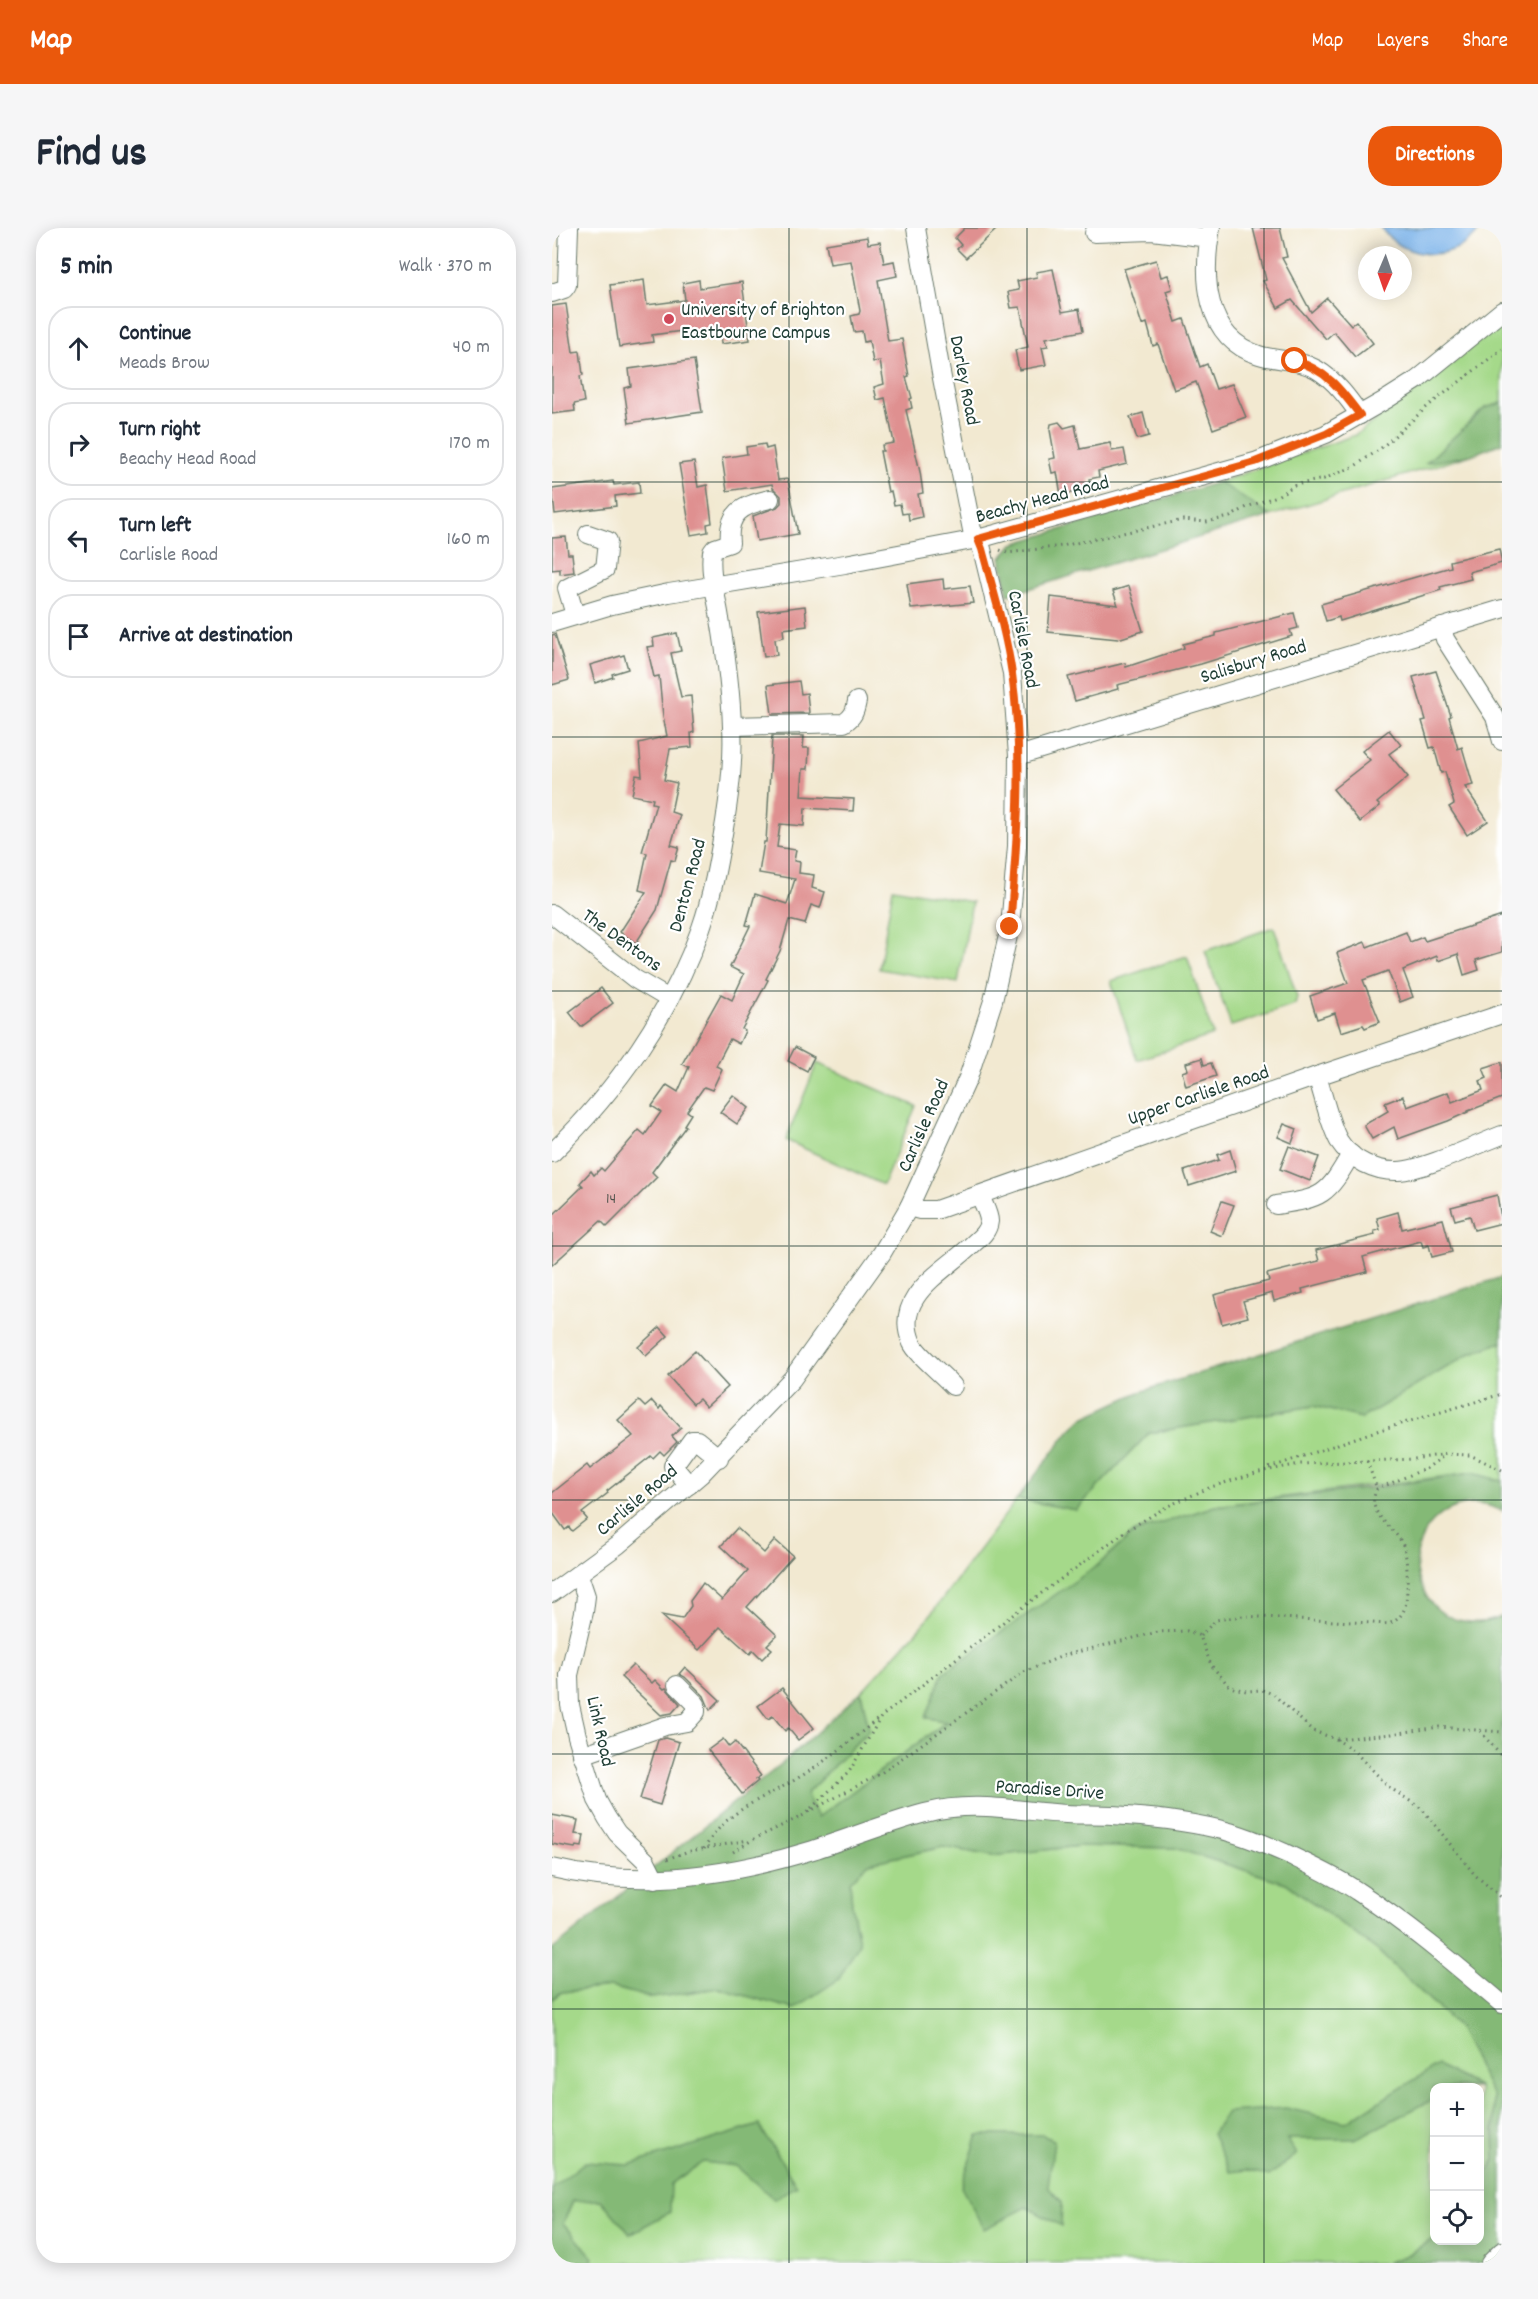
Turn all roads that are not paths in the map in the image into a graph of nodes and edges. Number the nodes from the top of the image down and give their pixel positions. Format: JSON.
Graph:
{"nodes":[{"id":1,"x":570,"y":228,"type":"edge"},
{"id":2,"x":916,"y":228,"type":"edge"},
{"id":3,"x":1094,"y":233,"type":"dead end"},
{"id":4,"x":1210,"y":233,"type":"edge"},
{"id":5,"x":552,"y":292,"type":"edge"},
{"id":6,"x":1502,"y":311,"type":"edge"},
{"id":7,"x":1360,"y":415,"type":"junction"},
{"id":8,"x":770,"y":499,"type":"dead end"},
{"id":9,"x":588,"y":534,"type":"dead end"},
{"id":10,"x":978,"y":539,"type":"junction"},
{"id":11,"x":715,"y":585,"type":"junction"},
{"id":12,"x":1502,"y":609,"type":"edge"},
{"id":13,"x":575,"y":615,"type":"junction"},
{"id":14,"x":552,"y":623,"type":"edge"},
{"id":15,"x":1442,"y":627,"type":"junction"},
{"id":16,"x":857,"y":702,"type":"dead end"},
{"id":17,"x":732,"y":726,"type":"junction"},
{"id":18,"x":1502,"y":741,"type":"edge"},
{"id":19,"x":1018,"y":756,"type":"junction"},
{"id":20,"x":552,"y":914,"type":"edge"},
{"id":21,"x":669,"y":999,"type":"junction"},
{"id":22,"x":1502,"y":1014,"type":"edge"},
{"id":23,"x":1317,"y":1076,"type":"junction"},
{"id":24,"x":1502,"y":1136,"type":"edge"},
{"id":25,"x":552,"y":1153,"type":"edge"},
{"id":26,"x":1351,"y":1154,"type":"junction"},
{"id":27,"x":980,"y":1195,"type":"junction"},
{"id":28,"x":1276,"y":1205,"type":"dead end"},
{"id":29,"x":909,"y":1207,"type":"junction"},
{"id":30,"x":953,"y":1386,"type":"dead end"},
{"id":31,"x":719,"y":1458,"type":"junction"},
{"id":32,"x":689,"y":1485,"type":"junction"},
{"id":33,"x":579,"y":1575,"type":"junction"},
{"id":34,"x":552,"y":1593,"type":"edge"},
{"id":35,"x":677,"y":1685,"type":"dead end"},
{"id":36,"x":582,"y":1755,"type":"junction"},
{"id":37,"x":552,"y":1868,"type":"edge"},
{"id":38,"x":651,"y":1873,"type":"junction"},
{"id":39,"x":1502,"y":2004,"type":"edge"},
{"id":40,"x":1502,"y":2251,"type":"edge"},
{"id":41,"x":1490,"y":2263,"type":"edge"}],
"edges":[{"from":1,"to":5,"type":"street"},
{"from":2,"to":10,"type":"street","name":"Darley Road"},
{"from":3,"to":4,"type":"street"},
{"from":4,"to":7,"type":"street"},
{"from":6,"to":7,"type":"street","name":"Beachy Head Road"},
{"from":7,"to":10,"type":"street","name":"Beachy Head Road"},
{"from":8,"to":11,"type":"street","name":"Denton Road"},
{"from":9,"to":13,"type":"street"},
{"from":10,"to":11,"type":"street","name":"Beachy Head Road"},
{"from":10,"to":19,"type":"street","name":"Carlisle Road"},
{"from":11,"to":13,"type":"street","name":"Beachy Head Road"},
{"from":11,"to":17,"type":"street","name":"Denton Road"},
{"from":12,"to":15,"type":"street","name":"Salisbury Road"},
{"from":13,"to":14,"type":"street","name":"Beachy Head Road"},
{"from":15,"to":18,"type":"street"},
{"from":15,"to":19,"type":"street","name":"Salisbury Road"},
{"from":16,"to":17,"type":"street"},
{"from":17,"to":21,"type":"street","name":"Denton Road"},
{"from":19,"to":29,"type":"street","name":"Carlisle Road"},
{"from":20,"to":21,"type":"street","name":"The Dentons"},
{"from":21,"to":25,"type":"street","name":"Denton Road"},
{"from":22,"to":23,"type":"street","name":"Upper Carlisle Road"},
{"from":23,"to":26,"type":"street"},
{"from":23,"to":27,"type":"street","name":"Upper Carlisle Road"},
{"from":24,"to":26,"type":"street"},
{"from":26,"to":28,"type":"street"},
{"from":27,"to":29,"type":"street","name":"Upper Carlisle Road"},
{"from":27,"to":30,"type":"street"},
{"from":29,"to":31,"type":"street","name":"Carlisle Road"},
{"from":31,"to":32,"type":"street","name":"Carlisle Road"},
{"from":31,"to":32,"type":"street"},
{"from":32,"to":33,"type":"street","name":"Carlisle Road"},
{"from":33,"to":34,"type":"street","name":"Carlisle Road"},
{"from":33,"to":36,"type":"street","name":"Link Road"},
{"from":35,"to":36,"type":"street"},
{"from":36,"to":38,"type":"street","name":"Link Road"},
{"from":37,"to":38,"type":"street","name":"Paradise Drive"},
{"from":38,"to":39,"type":"street","name":"Paradise Drive"},
{"from":40,"to":41,"type":"street"}]}
